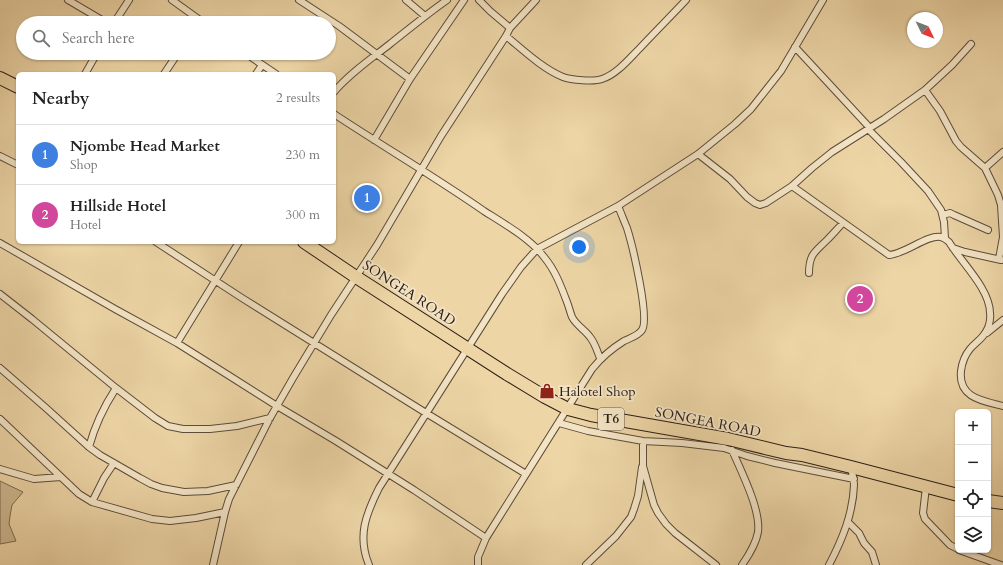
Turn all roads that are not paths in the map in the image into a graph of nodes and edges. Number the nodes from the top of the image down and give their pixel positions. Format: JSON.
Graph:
{"nodes":[{"id":1,"x":68,"y":0,"type":"edge"},
{"id":2,"x":129,"y":0,"type":"edge"},
{"id":3,"x":299,"y":0,"type":"edge"},
{"id":4,"x":406,"y":0,"type":"edge"},
{"id":5,"x":447,"y":0,"type":"edge"},
{"id":6,"x":464,"y":0,"type":"edge"},
{"id":7,"x":479,"y":0,"type":"edge"},
{"id":8,"x":536,"y":0,"type":"edge"},
{"id":9,"x":686,"y":0,"type":"edge"},
{"id":10,"x":823,"y":0,"type":"edge"},
{"id":11,"x":174,"y":1,"type":"edge"},
{"id":12,"x":95,"y":16,"type":"edge"},
{"id":13,"x":119,"y":16,"type":"edge"},
{"id":14,"x":193,"y":16,"type":"edge"},
{"id":15,"x":324,"y":16,"type":"edge"},
{"id":16,"x":425,"y":16,"type":"junction"},
{"id":17,"x":336,"y":24,"type":"edge"},
{"id":18,"x":510,"y":28,"type":"junction"},
{"id":19,"x":506,"y":36,"type":"junction"},
{"id":20,"x":971,"y":44,"type":"dead end"},
{"id":21,"x":795,"y":47,"type":"junction"},
{"id":22,"x":377,"y":54,"type":"junction"},
{"id":23,"x":93,"y":60,"type":"edge"},
{"id":24,"x":173,"y":60,"type":"edge"},
{"id":25,"x":255,"y":60,"type":"edge"},
{"id":26,"x":262,"y":65,"type":"junction"},
{"id":27,"x":86,"y":72,"type":"edge"},
{"id":28,"x":165,"y":72,"type":"edge"},
{"id":29,"x":257,"y":72,"type":"edge"},
{"id":30,"x":273,"y":72,"type":"edge"},
{"id":31,"x":0,"y":78,"type":"edge"},
{"id":32,"x":410,"y":79,"type":"junction"},
{"id":33,"x":16,"y":86,"type":"edge"},
{"id":34,"x":336,"y":90,"type":"edge"},
{"id":35,"x":926,"y":90,"type":"junction"},
{"id":36,"x":336,"y":115,"type":"edge"},
{"id":37,"x":869,"y":128,"type":"junction"},
{"id":38,"x":374,"y":140,"type":"junction"},
{"id":39,"x":1003,"y":152,"type":"edge"},
{"id":40,"x":698,"y":154,"type":"junction"},
{"id":41,"x":0,"y":156,"type":"edge"},
{"id":42,"x":16,"y":164,"type":"edge"},
{"id":43,"x":985,"y":168,"type":"junction"},
{"id":44,"x":421,"y":169,"type":"junction"},
{"id":45,"x":792,"y":186,"type":"junction"},
{"id":46,"x":618,"y":206,"type":"junction"},
{"id":47,"x":943,"y":215,"type":"junction"},
{"id":48,"x":843,"y":223,"type":"junction"},
{"id":49,"x":988,"y":230,"type":"dead end"},
{"id":50,"x":945,"y":238,"type":"junction"},
{"id":51,"x":0,"y":243,"type":"edge"},
{"id":52,"x":159,"y":244,"type":"edge"},
{"id":53,"x":238,"y":244,"type":"edge"},
{"id":54,"x":307,"y":244,"type":"edge"},
{"id":55,"x":953,"y":248,"type":"junction"},
{"id":56,"x":537,"y":249,"type":"junction"},
{"id":57,"x":1001,"y":260,"type":"edge"},
{"id":58,"x":809,"y":273,"type":"dead end"},
{"id":59,"x":356,"y":277,"type":"junction"},
{"id":60,"x":215,"y":281,"type":"junction"},
{"id":61,"x":0,"y":294,"type":"edge"},
{"id":62,"x":1003,"y":320,"type":"edge"},
{"id":63,"x":984,"y":335,"type":"junction"},
{"id":64,"x":314,"y":342,"type":"junction"},
{"id":65,"x":177,"y":343,"type":"junction"},
{"id":66,"x":468,"y":349,"type":"junction"},
{"id":67,"x":600,"y":358,"type":"junction"},
{"id":68,"x":0,"y":368,"type":"edge"},
{"id":69,"x":116,"y":388,"type":"junction"},
{"id":70,"x":277,"y":406,"type":"junction"},
{"id":71,"x":1003,"y":406,"type":"edge"},
{"id":72,"x":568,"y":409,"type":"junction"},
{"id":73,"x":426,"y":413,"type":"junction"},
{"id":74,"x":270,"y":418,"type":"junction"},
{"id":75,"x":0,"y":419,"type":"edge"},
{"id":76,"x":559,"y":423,"type":"junction"},
{"id":77,"x":643,"y":441,"type":"junction"},
{"id":78,"x":730,"y":445,"type":"junction"},
{"id":79,"x":89,"y":448,"type":"junction"},
{"id":80,"x":114,"y":463,"type":"junction"},
{"id":81,"x":642,"y":466,"type":"junction"},
{"id":82,"x":851,"y":466,"type":"junction"},
{"id":83,"x":0,"y":469,"type":"edge"},
{"id":84,"x":388,"y":473,"type":"junction"},
{"id":85,"x":526,"y":474,"type":"junction"},
{"id":86,"x":61,"y":477,"type":"junction"},
{"id":87,"x":854,"y":479,"type":"junction"},
{"id":88,"x":236,"y":485,"type":"junction"},
{"id":89,"x":926,"y":487,"type":"junction"},
{"id":90,"x":955,"y":495,"type":"edge"},
{"id":91,"x":991,"y":501,"type":"edge"},
{"id":92,"x":92,"y":502,"type":"junction"},
{"id":93,"x":1003,"y":503,"type":"edge"},
{"id":94,"x":224,"y":512,"type":"junction"},
{"id":95,"x":848,"y":522,"type":"junction"},
{"id":96,"x":486,"y":538,"type":"junction"},
{"id":97,"x":955,"y":548,"type":"edge"},
{"id":98,"x":967,"y":553,"type":"edge"},
{"id":99,"x":478,"y":557,"type":"junction"},
{"id":100,"x":214,"y":565,"type":"edge"},
{"id":101,"x":368,"y":565,"type":"edge"},
{"id":102,"x":472,"y":565,"type":"edge"},
{"id":103,"x":478,"y":565,"type":"edge"},
{"id":104,"x":586,"y":565,"type":"edge"},
{"id":105,"x":716,"y":565,"type":"edge"},
{"id":106,"x":742,"y":565,"type":"edge"},
{"id":107,"x":829,"y":565,"type":"edge"},
{"id":108,"x":876,"y":565,"type":"edge"},
{"id":109,"x":1001,"y":565,"type":"edge"}],
"edges":[{"from":1,"to":12,"type":"street"},
{"from":2,"to":13,"type":"street"},
{"from":3,"to":15,"type":"street"},
{"from":4,"to":16,"type":"street"},
{"from":5,"to":16,"type":"street"},
{"from":6,"to":32,"type":"street"},
{"from":7,"to":18,"type":"street"},
{"from":8,"to":18,"type":"street"},
{"from":9,"to":19,"type":"street"},
{"from":10,"to":21,"type":"street"},
{"from":11,"to":14,"type":"street"},
{"from":16,"to":22,"type":"street"},
{"from":17,"to":22,"type":"street"},
{"from":18,"to":19,"type":"street"},
{"from":19,"to":44,"type":"street"},
{"from":20,"to":35,"type":"street"},
{"from":21,"to":37,"type":"street"},
{"from":21,"to":40,"type":"street"},
{"from":22,"to":32,"type":"street"},
{"from":22,"to":34,"type":"street"},
{"from":23,"to":27,"type":"street"},
{"from":24,"to":28,"type":"street"},
{"from":25,"to":26,"type":"street"},
{"from":26,"to":29,"type":"street"},
{"from":26,"to":30,"type":"street"},
{"from":31,"to":33,"type":"highway"},
{"from":32,"to":38,"type":"street"},
{"from":35,"to":37,"type":"street"},
{"from":35,"to":43,"type":"street"},
{"from":36,"to":38,"type":"street"},
{"from":37,"to":45,"type":"street"},
{"from":37,"to":47,"type":"street"},
{"from":38,"to":44,"type":"street"},
{"from":39,"to":43,"type":"street"},
{"from":40,"to":45,"type":"street"},
{"from":40,"to":46,"type":"street"},
{"from":41,"to":42,"type":"street"},
{"from":43,"to":57,"type":"street"},
{"from":44,"to":56,"type":"street"},
{"from":44,"to":59,"type":"street"},
{"from":45,"to":48,"type":"street"},
{"from":46,"to":56,"type":"street"},
{"from":46,"to":67,"type":"street"},
{"from":47,"to":49,"type":"street"},
{"from":47,"to":50,"type":"street"},
{"from":48,"to":50,"type":"street"},
{"from":48,"to":58,"type":"street"},
{"from":50,"to":55,"type":"street"},
{"from":51,"to":65,"type":"street"},
{"from":52,"to":60,"type":"street"},
{"from":53,"to":60,"type":"street"},
{"from":54,"to":59,"type":"highway","name":"SONGEA ROAD","number":"T6"},
{"from":55,"to":57,"type":"street"},
{"from":55,"to":63,"type":"street"},
{"from":56,"to":66,"type":"street"},
{"from":56,"to":67,"type":"street"},
{"from":59,"to":64,"type":"street"},
{"from":59,"to":66,"type":"highway","name":"SONGEA ROAD","number":"T6"},
{"from":60,"to":64,"type":"street"},
{"from":60,"to":65,"type":"street"},
{"from":61,"to":69,"type":"street"},
{"from":62,"to":63,"type":"street"},
{"from":63,"to":71,"type":"street"},
{"from":64,"to":70,"type":"street"},
{"from":64,"to":73,"type":"street"},
{"from":65,"to":70,"type":"street"},
{"from":66,"to":72,"type":"highway","name":"SONGEA ROAD","number":"T6"},
{"from":66,"to":73,"type":"street"},
{"from":67,"to":72,"type":"street"},
{"from":68,"to":79,"type":"street"},
{"from":69,"to":74,"type":"street"},
{"from":69,"to":79,"type":"street"},
{"from":70,"to":74,"type":"street"},
{"from":70,"to":84,"type":"street"},
{"from":72,"to":76,"type":"street"},
{"from":72,"to":78,"type":"highway","name":"SONGEA ROAD","number":"T6"},
{"from":73,"to":84,"type":"street"},
{"from":73,"to":85,"type":"street"},
{"from":74,"to":88,"type":"street"},
{"from":75,"to":86,"type":"street"},
{"from":76,"to":77,"type":"street"},
{"from":76,"to":85,"type":"street"},
{"from":77,"to":78,"type":"street"},
{"from":77,"to":81,"type":"street"},
{"from":78,"to":82,"type":"highway","name":"SONGEA ROAD","number":"T6"},
{"from":78,"to":87,"type":"street"},
{"from":78,"to":106,"type":"street"},
{"from":79,"to":80,"type":"street"},
{"from":80,"to":88,"type":"street"},
{"from":80,"to":92,"type":"street"},
{"from":81,"to":104,"type":"street"},
{"from":81,"to":105,"type":"street"},
{"from":82,"to":87,"type":"street"},
{"from":82,"to":89,"type":"highway","name":"SONGEA ROAD","number":"T6"},
{"from":83,"to":86,"type":"street"},
{"from":84,"to":96,"type":"street"},
{"from":84,"to":101,"type":"street"},
{"from":85,"to":96,"type":"street"},
{"from":86,"to":92,"type":"street"},
{"from":87,"to":95,"type":"street"},
{"from":88,"to":94,"type":"street"},
{"from":89,"to":90,"type":"highway","name":"SONGEA ROAD","number":"T6"},
{"from":89,"to":97,"type":"street"},
{"from":91,"to":93,"type":"highway"},
{"from":92,"to":94,"type":"street"},
{"from":94,"to":100,"type":"street"},
{"from":95,"to":107,"type":"street"},
{"from":95,"to":108,"type":"street"},
{"from":96,"to":99,"type":"street"},
{"from":98,"to":109,"type":"street"},
{"from":99,"to":102,"type":"street"},
{"from":99,"to":103,"type":"street"}]}
